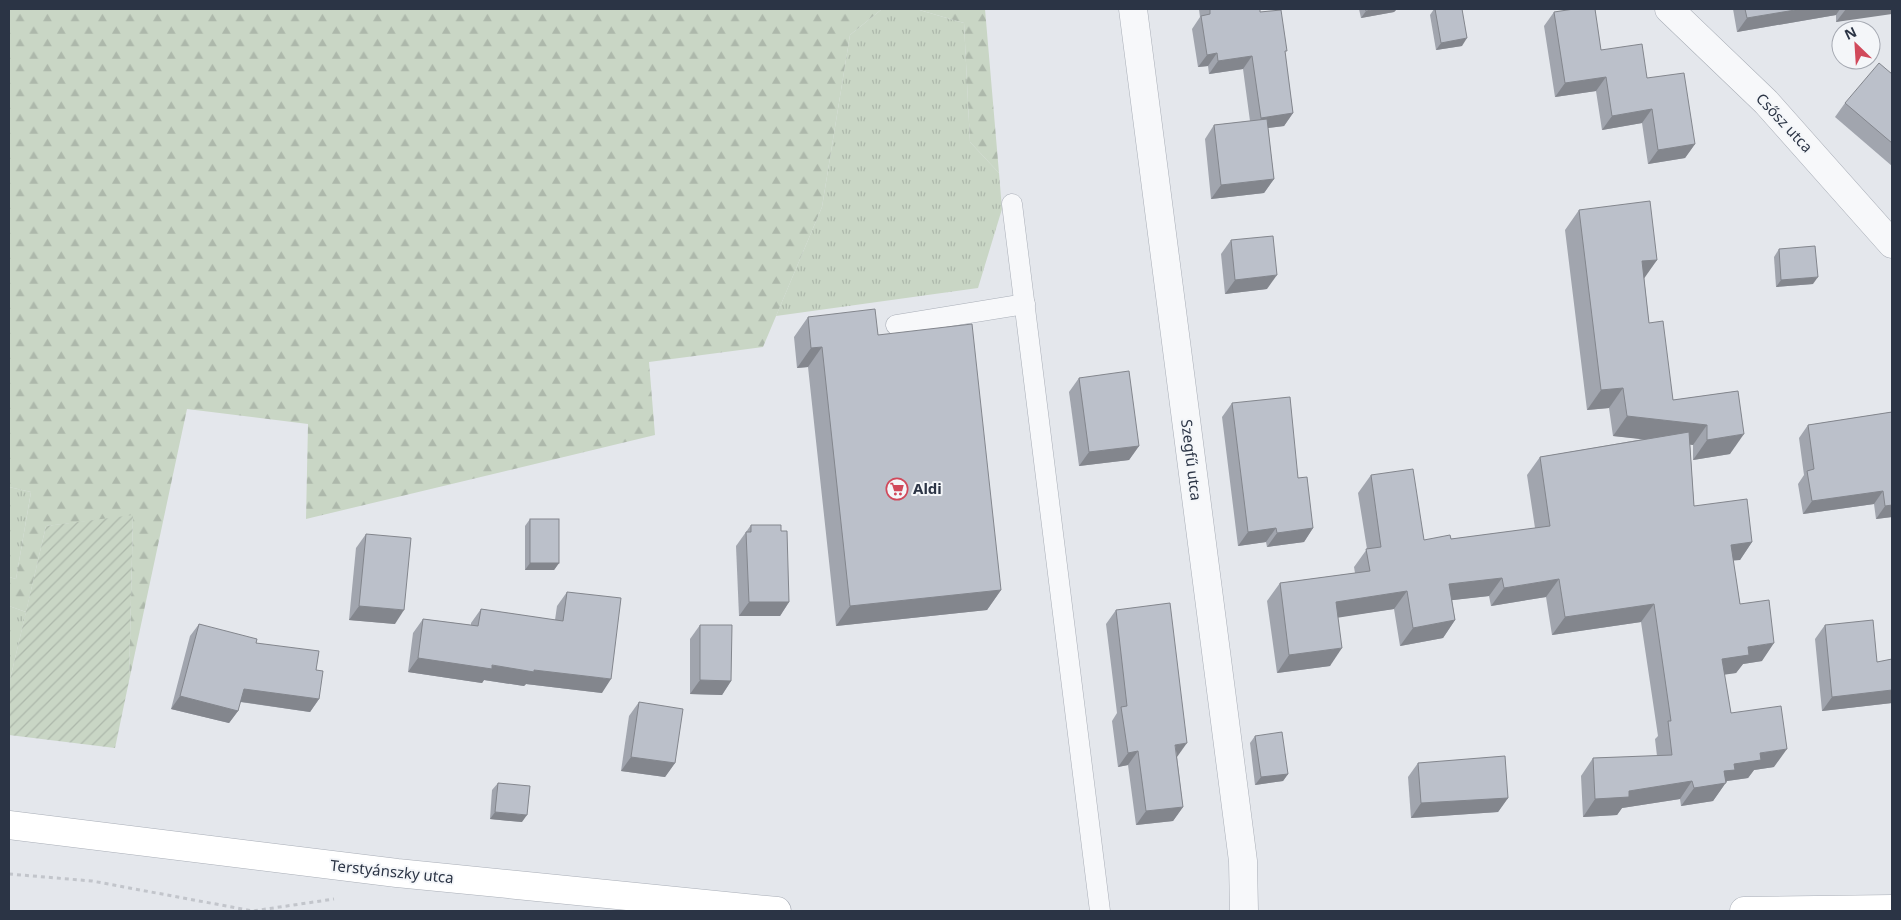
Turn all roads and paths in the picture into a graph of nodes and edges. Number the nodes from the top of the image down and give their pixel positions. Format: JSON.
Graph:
{"nodes":[{"id":1,"x":1133,"y":9,"type":"edge"},
{"id":2,"x":1669,"y":9,"type":"edge"},
{"id":3,"x":1012,"y":204,"type":"dead end"},
{"id":4,"x":1892,"y":244,"type":"edge"},
{"id":5,"x":1025,"y":304,"type":"junction"},
{"id":6,"x":896,"y":325,"type":"dead end"},
{"id":7,"x":9,"y":825,"type":"edge"},
{"id":8,"x":9,"y":874,"type":"edge"},
{"id":9,"x":338,"y":898,"type":"dead end"},
{"id":10,"x":1892,"y":909,"type":"edge"},
{"id":11,"x":777,"y":911,"type":"edge"},
{"id":12,"x":1100,"y":911,"type":"edge"},
{"id":13,"x":1244,"y":911,"type":"edge"},
{"id":14,"x":1744,"y":911,"type":"edge"}],
"edges":[{"from":1,"to":13,"type":"street","name":"Szegfű utca"},
{"from":2,"to":4,"type":"street","name":"Csősz utca"},
{"from":3,"to":5,"type":"lane"},
{"from":5,"to":6,"type":"lane"},
{"from":5,"to":12,"type":"lane"},
{"from":7,"to":11,"type":"main road","name":"Terstyánszky utca"},
{"from":8,"to":9,"type":"path"},
{"from":10,"to":14,"type":"main road"}]}
